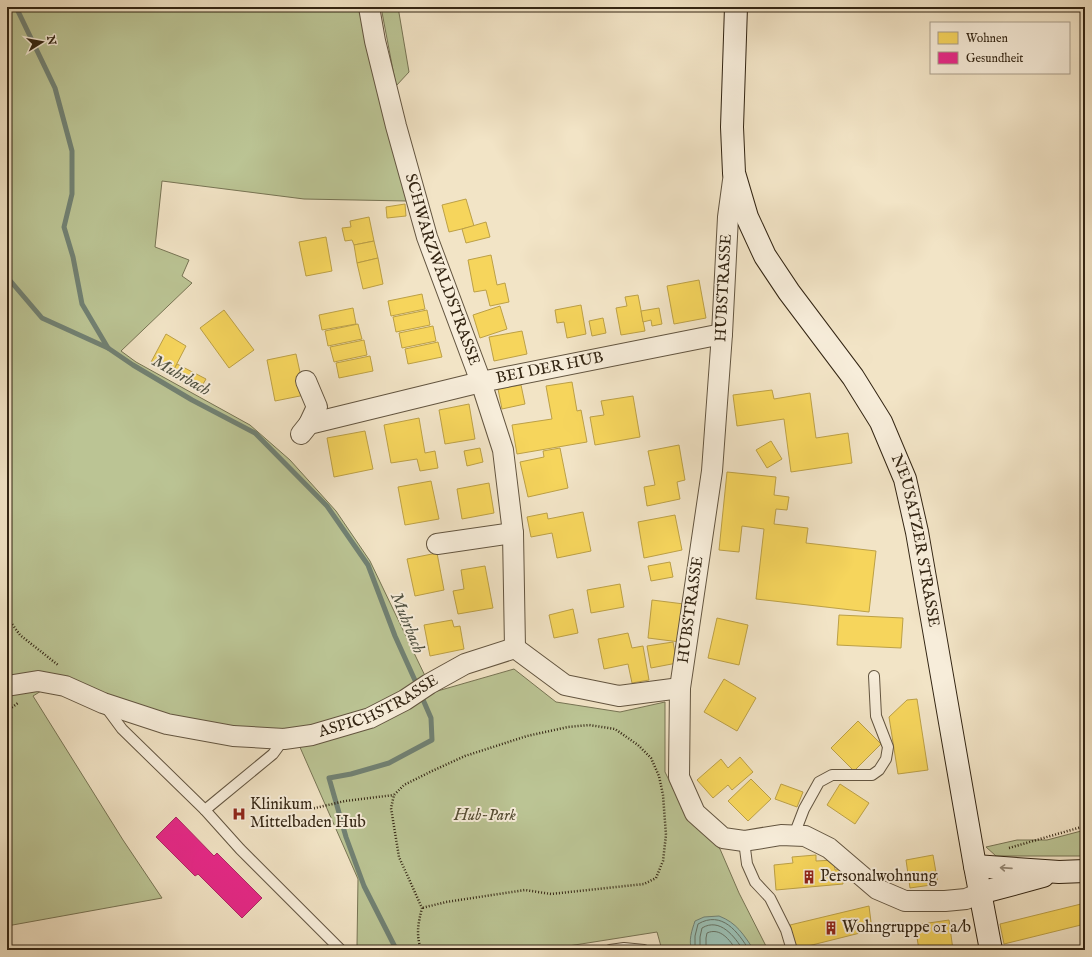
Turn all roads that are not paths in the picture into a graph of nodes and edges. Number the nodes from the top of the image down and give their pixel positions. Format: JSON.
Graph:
{"nodes":[{"id":1,"x":369,"y":7,"type":"edge"},
{"id":2,"x":736,"y":7,"type":"edge"},
{"id":3,"x":734,"y":173,"type":"junction"},
{"id":4,"x":722,"y":334,"type":"junction"},
{"id":5,"x":306,"y":382,"type":"dead end"},
{"id":6,"x":481,"y":382,"type":"junction"},
{"id":7,"x":513,"y":533,"type":"junction"},
{"id":8,"x":437,"y":544,"type":"dead end"},
{"id":9,"x":515,"y":648,"type":"junction"},
{"id":10,"x":874,"y":676,"type":"dead end"},
{"id":11,"x":7,"y":686,"type":"edge"},
{"id":12,"x":680,"y":688,"type":"junction"},
{"id":13,"x":104,"y":703,"type":"junction"},
{"id":14,"x":284,"y":739,"type":"junction"},
{"id":15,"x":205,"y":810,"type":"junction"},
{"id":16,"x":794,"y":835,"type":"junction"},
{"id":17,"x":744,"y":840,"type":"junction"},
{"id":18,"x":975,"y":866,"type":"junction"},
{"id":19,"x":1085,"y":871,"type":"edge"},
{"id":20,"x":1059,"y":872,"type":"junction"},
{"id":21,"x":980,"y":893,"type":"junction"},
{"id":22,"x":341,"y":950,"type":"edge"},
{"id":23,"x":610,"y":950,"type":"edge"},
{"id":24,"x":644,"y":950,"type":"edge"},
{"id":25,"x":792,"y":950,"type":"edge"},
{"id":26,"x":991,"y":950,"type":"edge"}],
"edges":[{"from":1,"to":6,"type":"street","name":"SCHWARZWALDSTRASSE"},
{"from":2,"to":3,"type":"main road","name":"HUBSTRASSE"},
{"from":3,"to":4,"type":"street","name":"HUBSTRASSE"},
{"from":3,"to":18,"type":"main road","name":"NEUSATZER STRASSE"},
{"from":4,"to":6,"type":"street","name":"BEI DER HUB"},
{"from":4,"to":12,"type":"street","name":"HUBSTRASSE"},
{"from":5,"to":6,"type":"street","name":"BEI DER HUB"},
{"from":6,"to":7,"type":"street","name":"SCHWARZWALDSTRASSE"},
{"from":7,"to":8,"type":"street"},
{"from":7,"to":9,"type":"street","name":"SCHWARZWALDSTRASSE"},
{"from":9,"to":12,"type":"street"},
{"from":9,"to":14,"type":"street","name":"ASPICHSTRASSE"},
{"from":10,"to":16,"type":"lane"},
{"from":11,"to":13,"type":"street","name":"ASPICHSTRASSE"},
{"from":12,"to":17,"type":"street","name":"HUBSTRASSE"},
{"from":13,"to":14,"type":"street","name":"ASPICHSTRASSE"},
{"from":13,"to":15,"type":"lane"},
{"from":14,"to":15,"type":"lane"},
{"from":15,"to":22,"type":"lane"},
{"from":16,"to":17,"type":"street","name":"HUBSTRASSE"},
{"from":16,"to":21,"type":"street","name":"HUBSTRASSE"},
{"from":17,"to":25,"type":"lane"},
{"from":20,"to":18,"type":"main road","name":"HUBSTRASSE","one_way":true},
{"from":18,"to":21,"type":"main road","name":"NEUSATZER STRASSE"},
{"from":19,"to":20,"type":"main road","name":"HUBSTRASSE"},
{"from":20,"to":21,"type":"main road","name":"HUBSTRASSE"},
{"from":21,"to":26,"type":"main road","name":"NEUSATZER STRASSE"},
{"from":23,"to":24,"type":"lane"}]}
